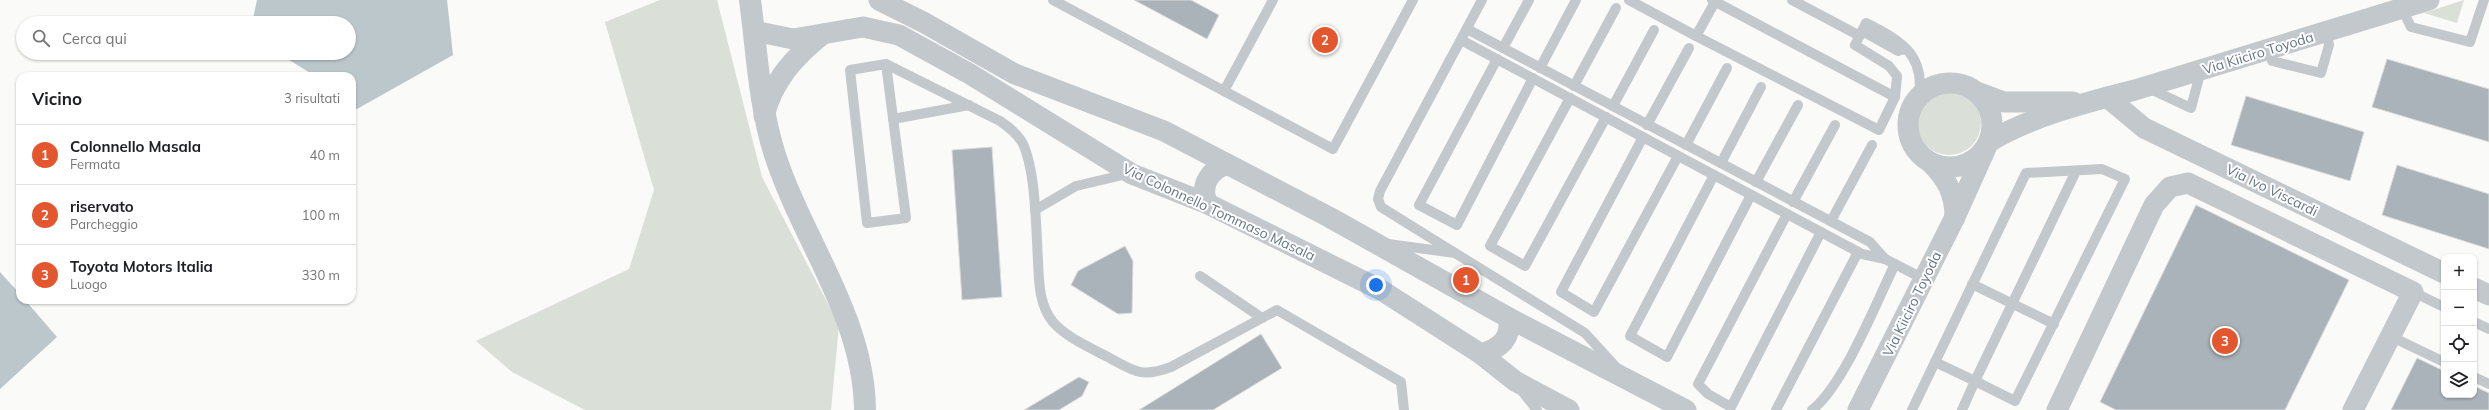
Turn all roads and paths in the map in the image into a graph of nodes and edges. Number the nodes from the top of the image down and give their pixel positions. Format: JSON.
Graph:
{"nodes":[{"id":1,"x":750,"y":0,"type":"edge"},
{"id":2,"x":879,"y":0,"type":"edge"},
{"id":3,"x":1053,"y":0,"type":"edge"},
{"id":4,"x":1273,"y":0,"type":"edge"},
{"id":5,"x":1413,"y":0,"type":"edge"},
{"id":6,"x":1482,"y":0,"type":"edge"},
{"id":7,"x":1529,"y":0,"type":"edge"},
{"id":8,"x":1576,"y":0,"type":"edge"},
{"id":9,"x":1629,"y":0,"type":"edge"},
{"id":10,"x":1715,"y":0,"type":"edge"},
{"id":11,"x":1792,"y":0,"type":"edge"},
{"id":12,"x":2429,"y":0,"type":"edge"},
{"id":13,"x":2484,"y":0,"type":"edge"},
{"id":14,"x":1616,"y":8,"type":"dead end"},
{"id":15,"x":2402,"y":9,"type":"junction"},
{"id":16,"x":1467,"y":29,"type":"junction"},
{"id":17,"x":1654,"y":30,"type":"dead end"},
{"id":18,"x":754,"y":31,"type":"junction"},
{"id":19,"x":2326,"y":32,"type":"junction"},
{"id":20,"x":826,"y":33,"type":"junction"},
{"id":21,"x":1861,"y":34,"type":"junction"},
{"id":22,"x":1696,"y":36,"type":"junction"},
{"id":23,"x":1461,"y":40,"type":"junction"},
{"id":24,"x":1503,"y":48,"type":"junction"},
{"id":25,"x":1689,"y":48,"type":"dead end"},
{"id":26,"x":2268,"y":49,"type":"junction"},
{"id":27,"x":1497,"y":59,"type":"junction"},
{"id":28,"x":886,"y":64,"type":"junction"},
{"id":29,"x":1540,"y":68,"type":"junction"},
{"id":30,"x":1727,"y":68,"type":"dead end"},
{"id":31,"x":2201,"y":70,"type":"junction"},
{"id":32,"x":1533,"y":78,"type":"junction"},
{"id":33,"x":1574,"y":86,"type":"junction"},
{"id":34,"x":1761,"y":87,"type":"dead end"},
{"id":35,"x":2144,"y":87,"type":"junction"},
{"id":36,"x":1224,"y":91,"type":"junction"},
{"id":37,"x":1977,"y":92,"type":"junction"},
{"id":38,"x":1895,"y":96,"type":"junction"},
{"id":39,"x":1919,"y":96,"type":"junction"},
{"id":40,"x":2107,"y":97,"type":"junction"},
{"id":41,"x":1570,"y":98,"type":"junction"},
{"id":42,"x":2085,"y":102,"type":"junction"},
{"id":43,"x":969,"y":105,"type":"junction"},
{"id":44,"x":1798,"y":105,"type":"dead end"},
{"id":45,"x":1613,"y":106,"type":"junction"},
{"id":46,"x":764,"y":116,"type":"junction"},
{"id":47,"x":1606,"y":117,"type":"junction"},
{"id":48,"x":893,"y":119,"type":"junction"},
{"id":49,"x":1647,"y":124,"type":"junction"},
{"id":50,"x":1835,"y":125,"type":"dead end"},
{"id":51,"x":1643,"y":137,"type":"junction"},
{"id":52,"x":1686,"y":145,"type":"junction"},
{"id":53,"x":1872,"y":145,"type":"dead end"},
{"id":54,"x":1987,"y":145,"type":"junction"},
{"id":55,"x":1678,"y":156,"type":"junction"},
{"id":56,"x":1721,"y":163,"type":"junction"},
{"id":57,"x":1931,"y":163,"type":"junction"},
{"id":58,"x":1227,"y":164,"type":"junction"},
{"id":59,"x":2076,"y":170,"type":"junction"},
{"id":60,"x":1132,"y":174,"type":"junction"},
{"id":61,"x":1714,"y":175,"type":"junction"},
{"id":62,"x":1756,"y":182,"type":"junction"},
{"id":63,"x":1751,"y":195,"type":"junction"},
{"id":64,"x":1793,"y":202,"type":"junction"},
{"id":65,"x":1208,"y":204,"type":"junction"},
{"id":66,"x":1035,"y":210,"type":"junction"},
{"id":67,"x":1787,"y":214,"type":"junction"},
{"id":68,"x":1955,"y":217,"type":"junction"},
{"id":69,"x":1831,"y":221,"type":"junction"},
{"id":70,"x":1821,"y":232,"type":"junction"},
{"id":71,"x":1375,"y":242,"type":"junction"},
{"id":72,"x":1858,"y":252,"type":"junction"},
{"id":73,"x":1455,"y":253,"type":"junction"},
{"id":74,"x":1885,"y":259,"type":"junction"},
{"id":75,"x":1895,"y":264,"type":"junction"},
{"id":76,"x":2441,"y":272,"type":"edge"},
{"id":77,"x":1200,"y":276,"type":"dead end"},
{"id":78,"x":1924,"y":278,"type":"junction"},
{"id":79,"x":1972,"y":284,"type":"junction"},
{"id":80,"x":2477,"y":289,"type":"edge"},
{"id":81,"x":2413,"y":292,"type":"junction"},
{"id":82,"x":2489,"y":295,"type":"edge"},
{"id":83,"x":2012,"y":304,"type":"junction"},
{"id":84,"x":2441,"y":306,"type":"edge"},
{"id":85,"x":1262,"y":318,"type":"junction"},
{"id":86,"x":1509,"y":318,"type":"junction"},
{"id":87,"x":2477,"y":323,"type":"edge"},
{"id":88,"x":2054,"y":324,"type":"junction"},
{"id":89,"x":2489,"y":329,"type":"edge"},
{"id":90,"x":2390,"y":336,"type":"junction"},
{"id":91,"x":1481,"y":354,"type":"junction"},
{"id":92,"x":2441,"y":361,"type":"edge"},
{"id":93,"x":1935,"y":362,"type":"junction"},
{"id":94,"x":1626,"y":377,"type":"junction"},
{"id":95,"x":2477,"y":378,"type":"edge"},
{"id":96,"x":1515,"y":381,"type":"junction"},
{"id":97,"x":1975,"y":381,"type":"junction"},
{"id":98,"x":2489,"y":384,"type":"edge"},
{"id":99,"x":1869,"y":390,"type":"junction"},
{"id":100,"x":2013,"y":406,"type":"edge"},
{"id":101,"x":865,"y":410,"type":"edge"},
{"id":102,"x":1404,"y":410,"type":"edge"},
{"id":103,"x":1538,"y":410,"type":"edge"},
{"id":104,"x":1569,"y":410,"type":"edge"},
{"id":105,"x":1686,"y":410,"type":"edge"},
{"id":106,"x":1776,"y":410,"type":"edge"},
{"id":107,"x":1812,"y":410,"type":"edge"},
{"id":108,"x":1852,"y":410,"type":"edge"},
{"id":109,"x":1858,"y":410,"type":"edge"},
{"id":110,"x":1912,"y":410,"type":"edge"},
{"id":111,"x":1962,"y":410,"type":"edge"},
{"id":112,"x":2057,"y":410,"type":"edge"},
{"id":113,"x":2353,"y":410,"type":"edge"}],
"edges":[{"from":1,"to":18,"type":"street"},
{"from":2,"to":58,"type":"street"},
{"from":3,"to":36,"type":"lane"},
{"from":4,"to":36,"type":"lane"},
{"from":5,"to":36,"type":"lane"},
{"from":6,"to":16,"type":"lane"},
{"from":7,"to":24,"type":"lane"},
{"from":8,"to":29,"type":"lane"},
{"from":9,"to":22,"type":"lane"},
{"from":10,"to":22,"type":"lane"},
{"from":10,"to":38,"type":"lane"},
{"from":11,"to":21,"type":"lane"},
{"from":12,"to":15,"type":"street","name":"Via Kiiciro Toyoda"},
{"from":13,"to":15,"type":"lane"},
{"from":14,"to":33,"type":"lane"},
{"from":15,"to":19,"type":"street","name":"Via Kiiciro Toyoda"},
{"from":16,"to":23,"type":"lane"},
{"from":16,"to":24,"type":"lane"},
{"from":17,"to":45,"type":"lane"},
{"from":18,"to":20,"type":"street"},
{"from":18,"to":46,"type":"street"},
{"from":19,"to":26,"type":"street","name":"Via Kiiciro Toyoda"},
{"from":19,"to":26,"type":"lane"},
{"from":20,"to":46,"type":"street","name":"Via Colonnello Tommaso Masala"},
{"from":20,"to":60,"type":"street","name":"Via Colonnello Tommaso Masala"},
{"from":21,"to":38,"type":"lane"},
{"from":21,"to":39,"type":"lane"},
{"from":22,"to":38,"type":"lane"},
{"from":23,"to":27,"type":"lane"},
{"from":23,"to":73,"type":"lane"},
{"from":24,"to":29,"type":"lane"},
{"from":25,"to":49,"type":"lane"},
{"from":26,"to":31,"type":"street","name":"Via Kiiciro Toyoda"},
{"from":27,"to":32,"type":"lane"},
{"from":27,"to":32,"type":"lane"},
{"from":28,"to":43,"type":"lane"},
{"from":28,"to":48,"type":"lane"},
{"from":28,"to":48,"type":"lane"},
{"from":29,"to":33,"type":"lane"},
{"from":30,"to":52,"type":"lane"},
{"from":31,"to":35,"type":"street","name":"Via Kiiciro Toyoda"},
{"from":31,"to":35,"type":"lane"},
{"from":32,"to":41,"type":"lane"},
{"from":33,"to":45,"type":"lane"},
{"from":34,"to":56,"type":"lane"},
{"from":35,"to":40,"type":"street","name":"Via Kiiciro Toyoda"},
{"from":37,"to":39,"type":"street"},
{"from":37,"to":42,"type":"street","name":"Via Kiiciro Toyoda"},
{"from":37,"to":54,"type":"street"},
{"from":39,"to":57,"type":"street"},
{"from":40,"to":42,"type":"street","name":"Via Kiiciro Toyoda"},
{"from":40,"to":76,"type":"street","name":"Via Ivo Viscardi"},
{"from":41,"to":47,"type":"lane"},
{"from":41,"to":47,"type":"lane"},
{"from":42,"to":54,"type":"street","name":"Via Kiiciro Toyoda"},
{"from":43,"to":48,"type":"lane"},
{"from":43,"to":66,"type":"lane"},
{"from":44,"to":62,"type":"lane"},
{"from":45,"to":49,"type":"lane"},
{"from":46,"to":101,"type":"street"},
{"from":47,"to":51,"type":"lane"},
{"from":49,"to":52,"type":"lane"},
{"from":50,"to":64,"type":"lane"},
{"from":51,"to":55,"type":"lane"},
{"from":51,"to":55,"type":"lane"},
{"from":52,"to":56,"type":"lane"},
{"from":53,"to":69,"type":"lane"},
{"from":54,"to":57,"type":"street"},
{"from":54,"to":68,"type":"street","name":"Via Kiiciro Toyoda"},
{"from":55,"to":61,"type":"lane"},
{"from":56,"to":62,"type":"lane"},
{"from":57,"to":68,"type":"street"},
{"from":58,"to":65,"type":"street"},
{"from":58,"to":71,"type":"street"},
{"from":59,"to":79,"type":"lane"},
{"from":59,"to":83,"type":"lane"},
{"from":59,"to":88,"type":"lane"},
{"from":60,"to":65,"type":"street","name":"Via Colonnello Tommaso Masala"},
{"from":60,"to":66,"type":"lane"},
{"from":61,"to":63,"type":"lane"},
{"from":61,"to":63,"type":"lane"},
{"from":62,"to":64,"type":"lane"},
{"from":63,"to":67,"type":"lane"},
{"from":64,"to":69,"type":"lane"},
{"from":65,"to":91,"type":"street","name":"Via Colonnello Tommaso Masala"},
{"from":66,"to":85,"type":"lane"},
{"from":67,"to":70,"type":"lane"},
{"from":67,"to":70,"type":"lane"},
{"from":68,"to":78,"type":"street","name":"Via Kiiciro Toyoda"},
{"from":69,"to":74,"type":"lane"},
{"from":70,"to":72,"type":"lane"},
{"from":71,"to":73,"type":"lane"},
{"from":71,"to":86,"type":"street"},
{"from":72,"to":74,"type":"lane"},
{"from":72,"to":106,"type":"lane"},
{"from":73,"to":94,"type":"lane"},
{"from":74,"to":75,"type":"lane"},
{"from":75,"to":78,"type":"lane"},
{"from":75,"to":107,"type":"lane"},
{"from":77,"to":85,"type":"lane"},
{"from":78,"to":99,"type":"street","name":"Via Kiiciro Toyoda"},
{"from":79,"to":83,"type":"lane"},
{"from":79,"to":93,"type":"lane"},
{"from":80,"to":82,"type":"street"},
{"from":81,"to":84,"type":"lane"},
{"from":81,"to":90,"type":"street"},
{"from":81,"to":112,"type":"street"},
{"from":83,"to":88,"type":"lane"},
{"from":83,"to":97,"type":"lane"},
{"from":85,"to":102,"type":"lane"},
{"from":86,"to":91,"type":"street"},
{"from":86,"to":94,"type":"street"},
{"from":87,"to":89,"type":"lane"},
{"from":88,"to":100,"type":"lane"},
{"from":90,"to":92,"type":"lane"},
{"from":90,"to":113,"type":"street"},
{"from":91,"to":96,"type":"street","name":"Via Colonnello Tommaso Masala"},
{"from":93,"to":97,"type":"lane"},
{"from":93,"to":110,"type":"lane"},
{"from":94,"to":105,"type":"street"},
{"from":95,"to":98,"type":"lane"},
{"from":96,"to":103,"type":"lane"},
{"from":96,"to":104,"type":"street","name":"Via Colonnello Tommaso Masala"},
{"from":97,"to":100,"type":"lane"},
{"from":97,"to":111,"type":"lane"},
{"from":99,"to":108,"type":"street","name":"Via Kiiciro Toyoda"},
{"from":99,"to":109,"type":"street","name":"Via Kiiciro Toyoda"}]}
